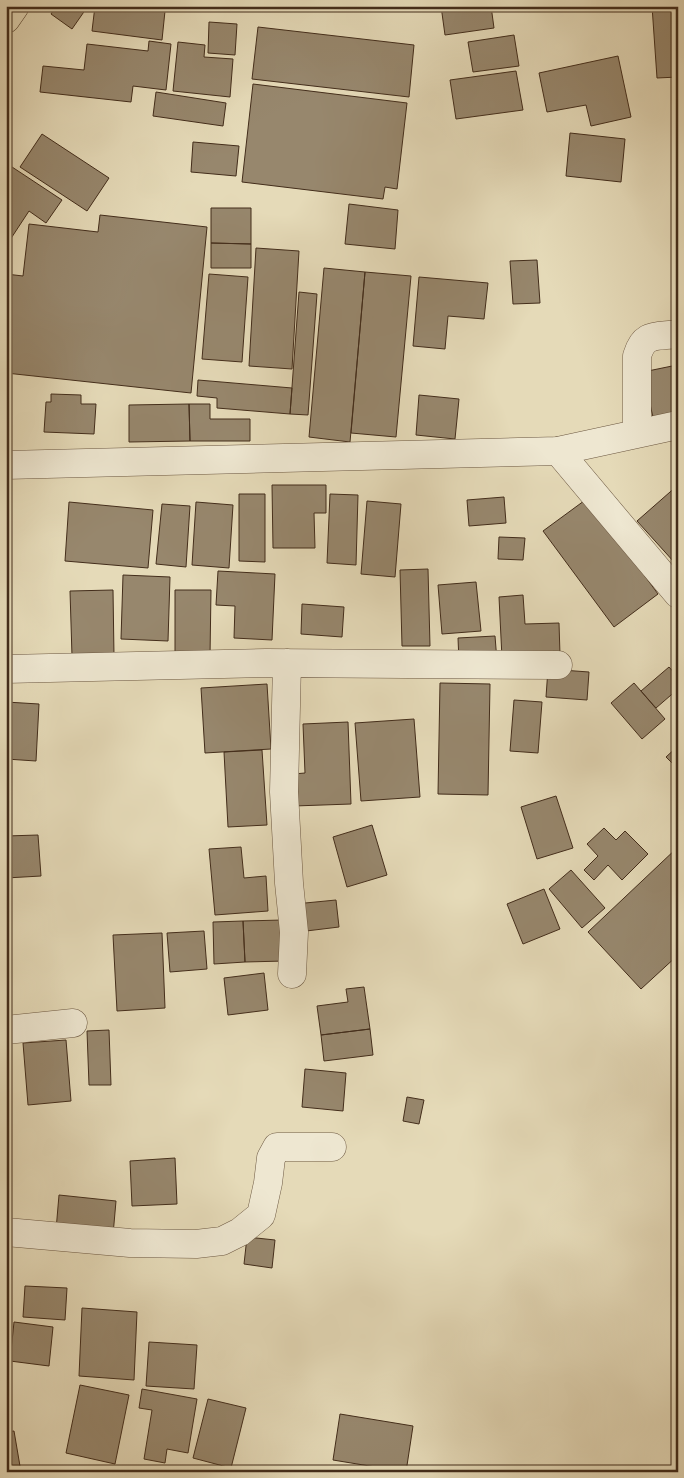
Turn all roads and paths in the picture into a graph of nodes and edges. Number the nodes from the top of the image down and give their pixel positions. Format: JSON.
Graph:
{"nodes":[{"id":1,"x":15,"y":6,"type":"edge"},
{"id":2,"x":6,"y":19,"type":"edge"},
{"id":3,"x":678,"y":334,"type":"edge"},
{"id":4,"x":678,"y":424,"type":"edge"},
{"id":5,"x":637,"y":433,"type":"junction"},
{"id":6,"x":558,"y":451,"type":"junction"},
{"id":7,"x":6,"y":465,"type":"edge"},
{"id":8,"x":678,"y":594,"type":"edge"},
{"id":9,"x":287,"y":663,"type":"junction"},
{"id":10,"x":558,"y":665,"type":"dead end"},
{"id":11,"x":6,"y":669,"type":"edge"},
{"id":12,"x":292,"y":974,"type":"dead end"},
{"id":13,"x":73,"y":1023,"type":"dead end"},
{"id":14,"x":6,"y":1030,"type":"edge"},
{"id":15,"x":332,"y":1147,"type":"dead end"},
{"id":16,"x":6,"y":1232,"type":"edge"}],
"edges":[{"from":1,"to":2,"type":"highway"},
{"from":3,"to":5,"type":"street"},
{"from":4,"to":5,"type":"street"},
{"from":5,"to":6,"type":"street"},
{"from":6,"to":7,"type":"street"},
{"from":6,"to":8,"type":"street"},
{"from":9,"to":10,"type":"street"},
{"from":9,"to":11,"type":"street"},
{"from":9,"to":12,"type":"street"},
{"from":13,"to":14,"type":"street"},
{"from":15,"to":16,"type":"street"}]}
